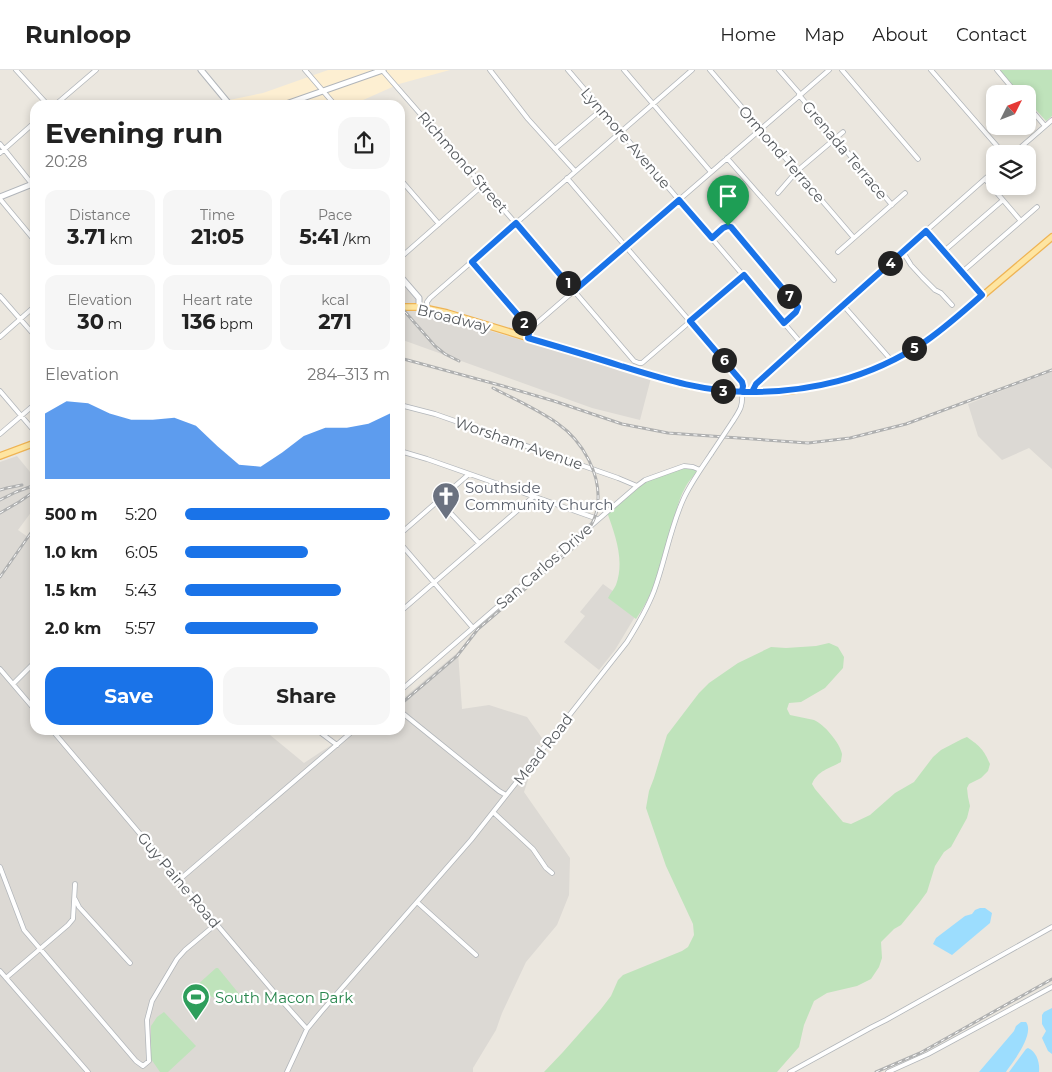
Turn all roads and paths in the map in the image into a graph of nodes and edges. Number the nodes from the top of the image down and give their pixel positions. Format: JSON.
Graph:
{"nodes":[{"id":1,"x":16,"y":70,"type":"edge"},
{"id":2,"x":96,"y":70,"type":"edge"},
{"id":3,"x":201,"y":70,"type":"edge"},
{"id":4,"x":305,"y":70,"type":"edge"},
{"id":5,"x":382,"y":70,"type":"edge"},
{"id":6,"x":490,"y":70,"type":"edge"},
{"id":7,"x":568,"y":70,"type":"edge"},
{"id":8,"x":624,"y":70,"type":"edge"},
{"id":9,"x":692,"y":70,"type":"edge"},
{"id":10,"x":710,"y":70,"type":"edge"},
{"id":11,"x":779,"y":70,"type":"edge"},
{"id":12,"x":829,"y":70,"type":"edge"},
{"id":13,"x":842,"y":70,"type":"edge"},
{"id":14,"x":931,"y":70,"type":"edge"},
{"id":15,"x":997,"y":70,"type":"edge"},
{"id":16,"x":1010,"y":85,"type":"edge"},
{"id":17,"x":323,"y":91,"type":"junction"},
{"id":18,"x":800,"y":95,"type":"junction"},
{"id":19,"x":43,"y":100,"type":"edge"},
{"id":20,"x":61,"y":100,"type":"edge"},
{"id":21,"x":226,"y":100,"type":"edge"},
{"id":22,"x":297,"y":100,"type":"edge"},
{"id":23,"x":331,"y":100,"type":"edge"},
{"id":24,"x":653,"y":104,"type":"junction"},
{"id":25,"x":601,"y":110,"type":"junction"},
{"id":26,"x":1036,"y":115,"type":"edge"},
{"id":27,"x":1052,"y":120,"type":"edge"},
{"id":28,"x":30,"y":126,"type":"edge"},
{"id":29,"x":1045,"y":126,"type":"junction"},
{"id":30,"x":761,"y":129,"type":"junction"},
{"id":31,"x":620,"y":132,"type":"junction"},
{"id":32,"x":843,"y":132,"type":"dead end"},
{"id":33,"x":834,"y":138,"type":"junction"},
{"id":34,"x":0,"y":144,"type":"edge"},
{"id":35,"x":996,"y":145,"type":"edge"},
{"id":36,"x":1023,"y":145,"type":"edge"},
{"id":37,"x":556,"y":149,"type":"junction"},
{"id":38,"x":2,"y":151,"type":"edge"},
{"id":39,"x":727,"y":158,"type":"junction"},
{"id":40,"x":918,"y":159,"type":"dead end"},
{"id":41,"x":575,"y":171,"type":"junction"},
{"id":42,"x":797,"y":171,"type":"junction"},
{"id":43,"x":711,"y":172,"type":"junction"},
{"id":44,"x":567,"y":178,"type":"junction"},
{"id":45,"x":985,"y":178,"type":"joint"},
{"id":46,"x":30,"y":180,"type":"edge"},
{"id":47,"x":30,"y":184,"type":"edge"},
{"id":48,"x":483,"y":185,"type":"junction"},
{"id":49,"x":405,"y":186,"type":"edge"},
{"id":50,"x":778,"y":193,"type":"dead end"},
{"id":51,"x":906,"y":193,"type":"dead end"},
{"id":52,"x":0,"y":198,"type":"edge"},
{"id":53,"x":679,"y":200,"type":"junction"},
{"id":54,"x":1003,"y":200,"type":"junction"},
{"id":55,"x":892,"y":205,"type":"junction"},
{"id":56,"x":1037,"y":207,"type":"dead end"},
{"id":57,"x":1020,"y":220,"type":"junction"},
{"id":58,"x":516,"y":223,"type":"junction"},
{"id":59,"x":439,"y":224,"type":"junction"},
{"id":60,"x":926,"y":231,"type":"junction"},
{"id":61,"x":30,"y":235,"type":"edge"},
{"id":62,"x":1052,"y":237,"type":"edge"},
{"id":63,"x":712,"y":238,"type":"junction"},
{"id":64,"x":854,"y":238,"type":"junction"},
{"id":65,"x":626,"y":246,"type":"junction"},
{"id":66,"x":838,"y":252,"type":"dead end"},
{"id":67,"x":903,"y":252,"type":"junction"},
{"id":68,"x":943,"y":252,"type":"junction"},
{"id":69,"x":405,"y":254,"type":"edge"},
{"id":70,"x":472,"y":262,"type":"junction"},
{"id":71,"x":961,"y":273,"type":"junction"},
{"id":72,"x":744,"y":275,"type":"junction"},
{"id":73,"x":834,"y":280,"type":"dead end"},
{"id":74,"x":405,"y":282,"type":"edge"},
{"id":75,"x":574,"y":291,"type":"junction"},
{"id":76,"x":982,"y":295,"type":"junction"},
{"id":77,"x":0,"y":296,"type":"edge"},
{"id":78,"x":843,"y":305,"type":"junction"},
{"id":79,"x":952,"y":305,"type":"dead end"},
{"id":80,"x":405,"y":307,"type":"edge"},
{"id":81,"x":418,"y":308,"type":"junction"},
{"id":82,"x":428,"y":309,"type":"junction"},
{"id":83,"x":30,"y":310,"type":"edge"},
{"id":84,"x":20,"y":319,"type":"junction"},
{"id":85,"x":690,"y":321,"type":"junction"},
{"id":86,"x":784,"y":323,"type":"junction"},
{"id":87,"x":530,"y":329,"type":"junction"},
{"id":88,"x":30,"y":330,"type":"edge"},
{"id":89,"x":0,"y":337,"type":"edge"},
{"id":90,"x":528,"y":338,"type":"junction"},
{"id":91,"x":801,"y":343,"type":"junction"},
{"id":92,"x":634,"y":361,"type":"junction"},
{"id":93,"x":892,"y":361,"type":"junction"},
{"id":94,"x":630,"y":369,"type":"junction"},
{"id":95,"x":0,"y":391,"type":"edge"},
{"id":96,"x":742,"y":392,"type":"junction"},
{"id":97,"x":752,"y":392,"type":"junction"},
{"id":98,"x":405,"y":405,"type":"edge"},
{"id":99,"x":30,"y":409,"type":"edge"},
{"id":100,"x":22,"y":416,"type":"junction"},
{"id":101,"x":30,"y":426,"type":"edge"},
{"id":102,"x":0,"y":434,"type":"edge"},
{"id":103,"x":30,"y":445,"type":"edge"},
{"id":104,"x":405,"y":452,"type":"edge"},
{"id":105,"x":0,"y":456,"type":"edge"},
{"id":106,"x":700,"y":470,"type":"junction"},
{"id":107,"x":469,"y":474,"type":"junction"},
{"id":108,"x":637,"y":486,"type":"junction"},
{"id":109,"x":533,"y":496,"type":"junction"},
{"id":110,"x":439,"y":501,"type":"junction"},
{"id":111,"x":598,"y":520,"type":"junction"},
{"id":112,"x":405,"y":530,"type":"edge"},
{"id":113,"x":479,"y":544,"type":"junction"},
{"id":114,"x":405,"y":549,"type":"edge"},
{"id":115,"x":434,"y":582,"type":"junction"},
{"id":116,"x":405,"y":608,"type":"edge"},
{"id":117,"x":473,"y":628,"type":"junction"},
{"id":118,"x":30,"y":667,"type":"edge"},
{"id":119,"x":0,"y":669,"type":"edge"},
{"id":120,"x":13,"y":684,"type":"junction"},
{"id":121,"x":405,"y":687,"type":"edge"},
{"id":122,"x":30,"y":704,"type":"edge"},
{"id":123,"x":405,"y":715,"type":"edge"},
{"id":124,"x":56,"y":735,"type":"edge"},
{"id":125,"x":324,"y":735,"type":"edge"},
{"id":126,"x":348,"y":735,"type":"edge"},
{"id":127,"x":337,"y":745,"type":"junction"},
{"id":128,"x":506,"y":795,"type":"junction"},
{"id":129,"x":493,"y":812,"type":"junction"},
{"id":130,"x":0,"y":867,"type":"edge"},
{"id":131,"x":552,"y":873,"type":"dead end"},
{"id":132,"x":179,"y":880,"type":"junction"},
{"id":133,"x":75,"y":884,"type":"dead end"},
{"id":134,"x":74,"y":898,"type":"junction"},
{"id":135,"x":417,"y":902,"type":"junction"},
{"id":136,"x":216,"y":924,"type":"junction"},
{"id":137,"x":1052,"y":927,"type":"edge"},
{"id":138,"x":39,"y":949,"type":"junction"},
{"id":139,"x":476,"y":955,"type":"dead end"},
{"id":140,"x":130,"y":964,"type":"dead end"},
{"id":141,"x":0,"y":971,"type":"edge"},
{"id":142,"x":6,"y":978,"type":"junction"},
{"id":143,"x":1052,"y":987,"type":"edge"},
{"id":144,"x":307,"y":1029,"type":"junction"},
{"id":145,"x":88,"y":1072,"type":"edge"},
{"id":146,"x":286,"y":1072,"type":"edge"},
{"id":147,"x":790,"y":1072,"type":"edge"},
{"id":148,"x":888,"y":1072,"type":"edge"}],
"edges":[{"from":1,"to":19,"type":"street"},
{"from":2,"to":20,"type":"street"},
{"from":3,"to":21,"type":"street"},
{"from":4,"to":17,"type":"street"},
{"from":5,"to":17,"type":"street"},
{"from":5,"to":48,"type":"street","name":"Richmond Street"},
{"from":6,"to":37,"type":"street"},
{"from":7,"to":25,"type":"street","name":"Lynmore Avenue"},
{"from":8,"to":24,"type":"street"},
{"from":9,"to":24,"type":"street"},
{"from":10,"to":30,"type":"street","name":"Ormond Terrace"},
{"from":11,"to":18,"type":"street","name":"Grenada Terrace"},
{"from":12,"to":18,"type":"street"},
{"from":13,"to":40,"type":"street"},
{"from":14,"to":35,"type":"street"},
{"from":15,"to":16,"type":"street"},
{"from":17,"to":22,"type":"street"},
{"from":17,"to":23,"type":"street"},
{"from":18,"to":30,"type":"street"},
{"from":18,"to":33,"type":"street","name":"Grenada Terrace"},
{"from":24,"to":31,"type":"street"},
{"from":24,"to":43,"type":"street"},
{"from":25,"to":31,"type":"street","name":"Lynmore Avenue"},
{"from":25,"to":37,"type":"street"},
{"from":26,"to":29,"type":"street"},
{"from":27,"to":29,"type":"street"},
{"from":28,"to":38,"type":"street"},
{"from":29,"to":36,"type":"street"},
{"from":30,"to":39,"type":"street"},
{"from":30,"to":42,"type":"street","name":"Ormond Terrace"},
{"from":31,"to":41,"type":"street"},
{"from":31,"to":53,"type":"street","name":"Lynmore Avenue"},
{"from":32,"to":33,"type":"street"},
{"from":33,"to":42,"type":"street"},
{"from":33,"to":55,"type":"street","name":"Grenada Terrace"},
{"from":34,"to":38,"type":"street"},
{"from":37,"to":41,"type":"street"},
{"from":38,"to":46,"type":"street"},
{"from":39,"to":43,"type":"street"},
{"from":39,"to":73,"type":"street"},
{"from":41,"to":44,"type":"street"},
{"from":42,"to":50,"type":"street"},
{"from":42,"to":64,"type":"street","name":"Ormond Terrace"},
{"from":43,"to":53,"type":"street"},
{"from":44,"to":58,"type":"street"},
{"from":44,"to":65,"type":"street"},
{"from":45,"to":54,"type":"street"},
{"from":45,"to":60,"type":"street"},
{"from":47,"to":52,"type":"street"},
{"from":48,"to":58,"type":"street","name":"Richmond Street"},
{"from":48,"to":59,"type":"street"},
{"from":49,"to":59,"type":"street"},
{"from":51,"to":55,"type":"street"},
{"from":52,"to":61,"type":"street"},
{"from":53,"to":63,"type":"street","name":"Lynmore Avenue"},
{"from":53,"to":65,"type":"street"},
{"from":54,"to":57,"type":"street"},
{"from":54,"to":68,"type":"street"},
{"from":55,"to":64,"type":"street"},
{"from":56,"to":57,"type":"street"},
{"from":57,"to":71,"type":"street"},
{"from":58,"to":70,"type":"street"},
{"from":58,"to":75,"type":"street","name":"Richmond Street"},
{"from":59,"to":69,"type":"street"},
{"from":60,"to":67,"type":"street"},
{"from":60,"to":68,"type":"street"},
{"from":62,"to":76,"type":"main road","name":"Broadway"},
{"from":63,"to":72,"type":"street","name":"Lynmore Avenue"},
{"from":63,"to":86,"type":"street"},
{"from":64,"to":66,"type":"street"},
{"from":65,"to":75,"type":"street"},
{"from":65,"to":85,"type":"street"},
{"from":67,"to":78,"type":"street"},
{"from":67,"to":79,"type":"street"},
{"from":68,"to":71,"type":"street"},
{"from":70,"to":82,"type":"street"},
{"from":70,"to":87,"type":"street"},
{"from":71,"to":76,"type":"street"},
{"from":72,"to":85,"type":"street"},
{"from":72,"to":86,"type":"street","name":"Lynmore Avenue"},
{"from":74,"to":81,"type":"street"},
{"from":75,"to":87,"type":"street"},
{"from":75,"to":92,"type":"street","name":"Richmond Street"},
{"from":76,"to":93,"type":"main road","name":"Broadway"},
{"from":77,"to":84,"type":"street"},
{"from":78,"to":91,"type":"street"},
{"from":78,"to":93,"type":"street"},
{"from":80,"to":81,"type":"main road","name":"Broadway"},
{"from":81,"to":82,"type":"main road","name":"Broadway"},
{"from":82,"to":90,"type":"main road","name":"Broadway"},
{"from":83,"to":84,"type":"street"},
{"from":84,"to":88,"type":"street"},
{"from":84,"to":89,"type":"street"},
{"from":85,"to":92,"type":"street"},
{"from":85,"to":96,"type":"street"},
{"from":86,"to":91,"type":"street","name":"Lynmore Avenue"},
{"from":87,"to":90,"type":"street"},
{"from":90,"to":94,"type":"main road","name":"Broadway"},
{"from":91,"to":97,"type":"street"},
{"from":92,"to":94,"type":"street"},
{"from":93,"to":97,"type":"main road","name":"Broadway"},
{"from":94,"to":96,"type":"main road","name":"Broadway"},
{"from":95,"to":100,"type":"street"},
{"from":96,"to":97,"type":"main road","name":"Broadway"},
{"from":96,"to":106,"type":"street","name":"Mead Road","bridge":true},
{"from":98,"to":108,"type":"street","name":"Worsham Avenue"},
{"from":99,"to":100,"type":"street"},
{"from":100,"to":101,"type":"street"},
{"from":100,"to":102,"type":"street"},
{"from":103,"to":105,"type":"main road"},
{"from":104,"to":107,"type":"street"},
{"from":106,"to":108,"type":"street","name":"San Carlos Drive"},
{"from":106,"to":128,"type":"street","name":"Mead Road"},
{"from":107,"to":109,"type":"street"},
{"from":107,"to":110,"type":"street"},
{"from":108,"to":111,"type":"street","name":"San Carlos Drive"},
{"from":109,"to":111,"type":"street"},
{"from":109,"to":113,"type":"street"},
{"from":110,"to":112,"type":"street"},
{"from":110,"to":113,"type":"street"},
{"from":111,"to":117,"type":"street","name":"San Carlos Drive"},
{"from":113,"to":115,"type":"street"},
{"from":114,"to":115,"type":"street"},
{"from":115,"to":116,"type":"street"},
{"from":115,"to":117,"type":"street"},
{"from":117,"to":121,"type":"street","name":"San Carlos Drive"},
{"from":118,"to":120,"type":"street"},
{"from":119,"to":120,"type":"street"},
{"from":120,"to":122,"type":"street"},
{"from":123,"to":128,"type":"street"},
{"from":124,"to":132,"type":"street","name":"Guy Paine Road"},
{"from":125,"to":127,"type":"street"},
{"from":126,"to":127,"type":"street"},
{"from":127,"to":132,"type":"street"},
{"from":128,"to":129,"type":"street","name":"Mead Road"},
{"from":129,"to":131,"type":"street"},
{"from":129,"to":135,"type":"street","name":"Mead Road"},
{"from":130,"to":138,"type":"street"},
{"from":132,"to":136,"type":"street","name":"Guy Paine Road"},
{"from":133,"to":134,"type":"street"},
{"from":134,"to":138,"type":"street"},
{"from":134,"to":140,"type":"street"},
{"from":135,"to":139,"type":"street"},
{"from":135,"to":144,"type":"street","name":"Mead Road"},
{"from":136,"to":138,"type":"street"},
{"from":136,"to":144,"type":"street","name":"Guy Paine Road"},
{"from":137,"to":147,"type":"street"},
{"from":138,"to":142,"type":"street"},
{"from":141,"to":142,"type":"street"},
{"from":142,"to":145,"type":"street"},
{"from":143,"to":148,"type":"street"},
{"from":144,"to":146,"type":"street","name":"Mead Road"}]}
